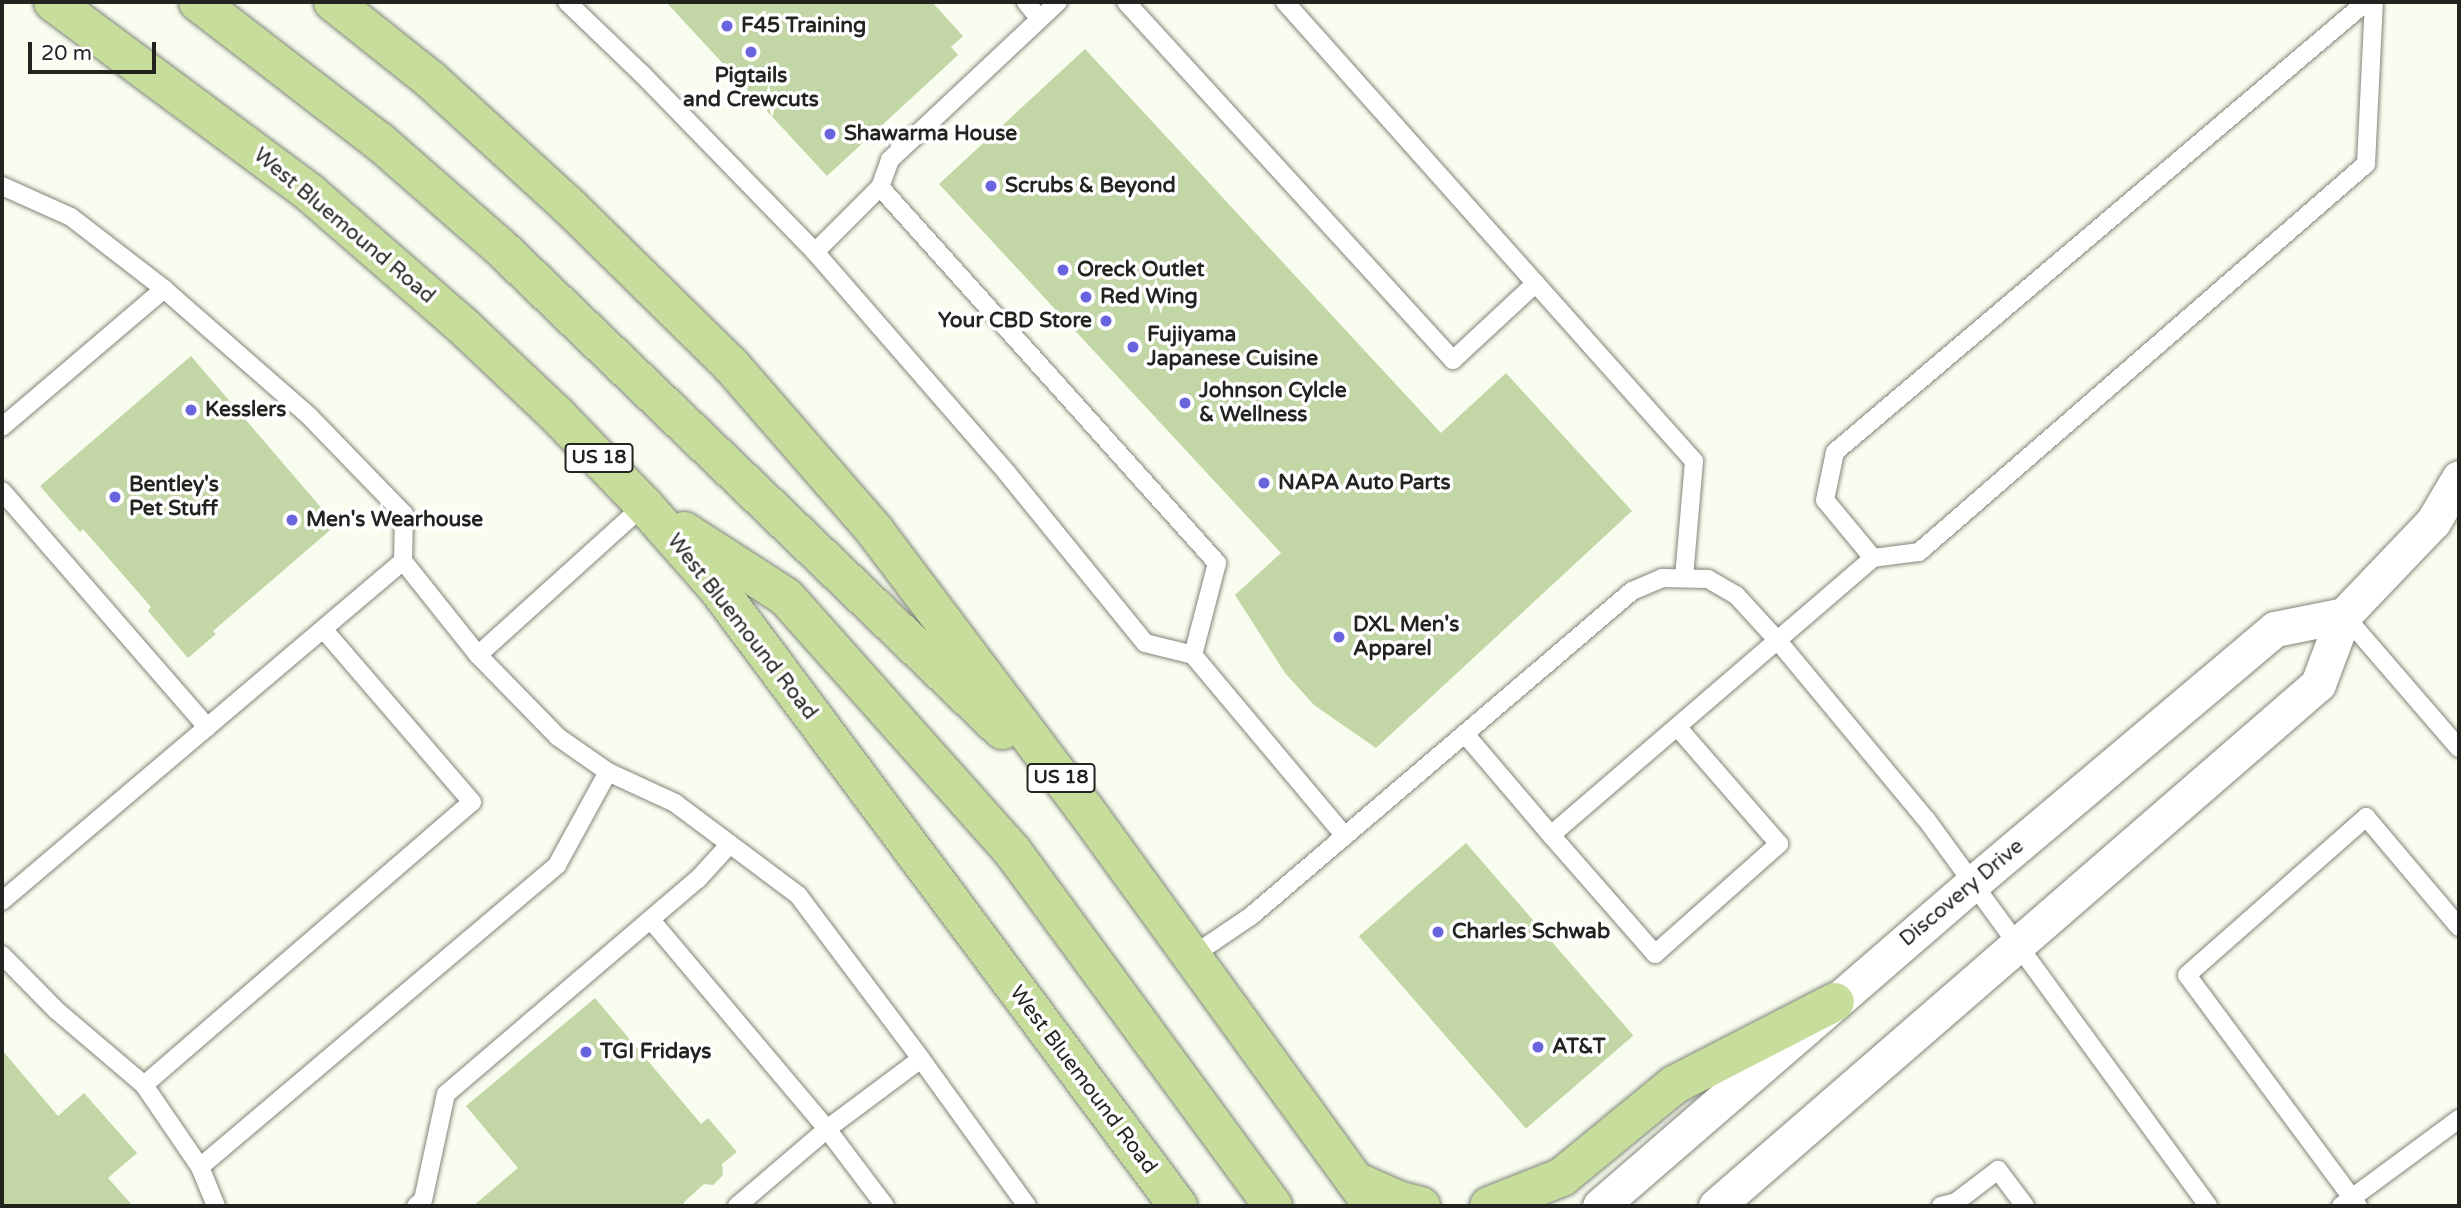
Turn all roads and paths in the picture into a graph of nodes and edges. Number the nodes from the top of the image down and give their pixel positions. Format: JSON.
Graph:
{"nodes":[{"id":1,"x":198,"y":2,"type":"edge"},
{"id":2,"x":333,"y":2,"type":"edge"},
{"id":3,"x":567,"y":2,"type":"edge"},
{"id":4,"x":1026,"y":2,"type":"edge"},
{"id":5,"x":1058,"y":2,"type":"edge"},
{"id":6,"x":1126,"y":2,"type":"edge"},
{"id":7,"x":1285,"y":2,"type":"edge"},
{"id":8,"x":2366,"y":2,"type":"edge"},
{"id":9,"x":2374,"y":2,"type":"edge"},
{"id":10,"x":49,"y":4,"type":"edge"},
{"id":11,"x":1040,"y":19,"type":"junction"},
{"id":12,"x":2,"y":186,"type":"edge"},
{"id":13,"x":880,"y":187,"type":"junction"},
{"id":14,"x":815,"y":253,"type":"junction"},
{"id":15,"x":1536,"y":284,"type":"junction"},
{"id":16,"x":164,"y":289,"type":"junction"},
{"id":17,"x":2,"y":426,"type":"edge"},
{"id":18,"x":2459,"y":478,"type":"edge"},
{"id":19,"x":2,"y":491,"type":"edge"},
{"id":20,"x":645,"y":505,"type":"junction"},
{"id":21,"x":1873,"y":558,"type":"junction"},
{"id":22,"x":403,"y":561,"type":"junction"},
{"id":23,"x":1684,"y":577,"type":"junction"},
{"id":24,"x":2344,"y":615,"type":"junction"},
{"id":25,"x":323,"y":629,"type":"junction"},
{"id":26,"x":1778,"y":641,"type":"junction"},
{"id":27,"x":478,"y":655,"type":"junction"},
{"id":28,"x":1193,"y":655,"type":"junction"},
{"id":29,"x":207,"y":727,"type":"junction"},
{"id":30,"x":1678,"y":728,"type":"junction"},
{"id":31,"x":1465,"y":734,"type":"junction"},
{"id":32,"x":2459,"y":748,"type":"edge"},
{"id":33,"x":608,"y":772,"type":"junction"},
{"id":34,"x":1084,"y":808,"type":"junction"},
{"id":35,"x":1551,"y":835,"type":"junction"},
{"id":36,"x":1345,"y":836,"type":"junction"},
{"id":37,"x":730,"y":844,"type":"junction"},
{"id":38,"x":1972,"y":884,"type":"junction"},
{"id":39,"x":2,"y":901,"type":"edge"},
{"id":40,"x":650,"y":920,"type":"junction"},
{"id":41,"x":2459,"y":927,"type":"edge"},
{"id":42,"x":2016,"y":945,"type":"junction"},
{"id":43,"x":2,"y":955,"type":"edge"},
{"id":44,"x":1192,"y":956,"type":"junction"},
{"id":45,"x":1835,"y":1002,"type":"junction"},
{"id":46,"x":921,"y":1059,"type":"junction"},
{"id":47,"x":144,"y":1085,"type":"junction"},
{"id":48,"x":2459,"y":1119,"type":"edge"},
{"id":49,"x":827,"y":1129,"type":"junction"},
{"id":50,"x":200,"y":1167,"type":"junction"},
{"id":51,"x":1364,"y":1194,"type":"edge"},
{"id":52,"x":2351,"y":1204,"type":"edge"},
{"id":53,"x":216,"y":1206,"type":"edge"},
{"id":54,"x":416,"y":1206,"type":"edge"},
{"id":55,"x":737,"y":1206,"type":"edge"},
{"id":56,"x":885,"y":1206,"type":"edge"},
{"id":57,"x":1027,"y":1206,"type":"edge"},
{"id":58,"x":1178,"y":1206,"type":"edge"},
{"id":59,"x":1273,"y":1206,"type":"edge"},
{"id":60,"x":1421,"y":1206,"type":"edge"},
{"id":61,"x":1489,"y":1206,"type":"edge"},
{"id":62,"x":1600,"y":1206,"type":"edge"},
{"id":63,"x":1716,"y":1206,"type":"edge"},
{"id":64,"x":1941,"y":1206,"type":"edge"},
{"id":65,"x":2025,"y":1206,"type":"edge"},
{"id":66,"x":2208,"y":1206,"type":"edge"}],
"edges":[{"from":1,"to":34,"type":"main road"},
{"from":2,"to":34,"type":"main road","number":"US 18"},
{"from":3,"to":14,"type":"lane"},
{"from":4,"to":11,"type":"lane"},
{"from":5,"to":11,"type":"lane"},
{"from":6,"to":15,"type":"lane"},
{"from":7,"to":15,"type":"lane"},
{"from":8,"to":21,"type":"lane"},
{"from":9,"to":21,"type":"lane"},
{"from":10,"to":20,"type":"main road","name":"West Bluemound Road","number":"US 18"},
{"from":11,"to":13,"type":"lane"},
{"from":12,"to":16,"type":"lane"},
{"from":13,"to":14,"type":"lane"},
{"from":13,"to":28,"type":"lane"},
{"from":14,"to":28,"type":"lane"},
{"from":15,"to":23,"type":"lane"},
{"from":16,"to":17,"type":"lane"},
{"from":16,"to":22,"type":"lane"},
{"from":18,"to":24,"type":"street"},
{"from":19,"to":29,"type":"lane"},
{"from":20,"to":27,"type":"lane"},
{"from":20,"to":58,"type":"main road","name":"West Bluemound Road","number":"US 18"},
{"from":20,"to":59,"type":"main road"},
{"from":21,"to":26,"type":"lane"},
{"from":22,"to":25,"type":"lane"},
{"from":22,"to":27,"type":"lane"},
{"from":23,"to":26,"type":"lane"},
{"from":23,"to":31,"type":"lane"},
{"from":24,"to":32,"type":"lane"},
{"from":24,"to":38,"type":"street","name":"Discovery Drive"},
{"from":24,"to":42,"type":"street"},
{"from":25,"to":29,"type":"lane"},
{"from":25,"to":47,"type":"lane"},
{"from":26,"to":30,"type":"lane"},
{"from":26,"to":38,"type":"lane"},
{"from":27,"to":33,"type":"lane"},
{"from":28,"to":36,"type":"lane"},
{"from":29,"to":39,"type":"lane"},
{"from":30,"to":35,"type":"lane"},
{"from":30,"to":35,"type":"lane"},
{"from":31,"to":35,"type":"lane"},
{"from":31,"to":36,"type":"lane"},
{"from":33,"to":37,"type":"lane"},
{"from":33,"to":50,"type":"lane"},
{"from":34,"to":44,"type":"main road","number":"US 18"},
{"from":36,"to":44,"type":"lane"},
{"from":37,"to":40,"type":"lane"},
{"from":37,"to":46,"type":"lane"},
{"from":38,"to":42,"type":"lane"},
{"from":38,"to":45,"type":"street","name":"Discovery Drive"},
{"from":40,"to":49,"type":"lane"},
{"from":40,"to":54,"type":"lane"},
{"from":41,"to":52,"type":"lane"},
{"from":42,"to":63,"type":"street"},
{"from":42,"to":66,"type":"lane"},
{"from":43,"to":47,"type":"lane"},
{"from":44,"to":51,"type":"main road","number":"US 18"},
{"from":45,"to":61,"type":"main road"},
{"from":45,"to":62,"type":"street","name":"Discovery Drive"},
{"from":46,"to":49,"type":"lane"},
{"from":46,"to":57,"type":"lane"},
{"from":47,"to":50,"type":"lane"},
{"from":48,"to":52,"type":"lane"},
{"from":49,"to":55,"type":"lane"},
{"from":49,"to":56,"type":"lane"},
{"from":50,"to":53,"type":"lane"},
{"from":51,"to":60,"type":"main road"},
{"from":64,"to":65,"type":"lane"}]}
